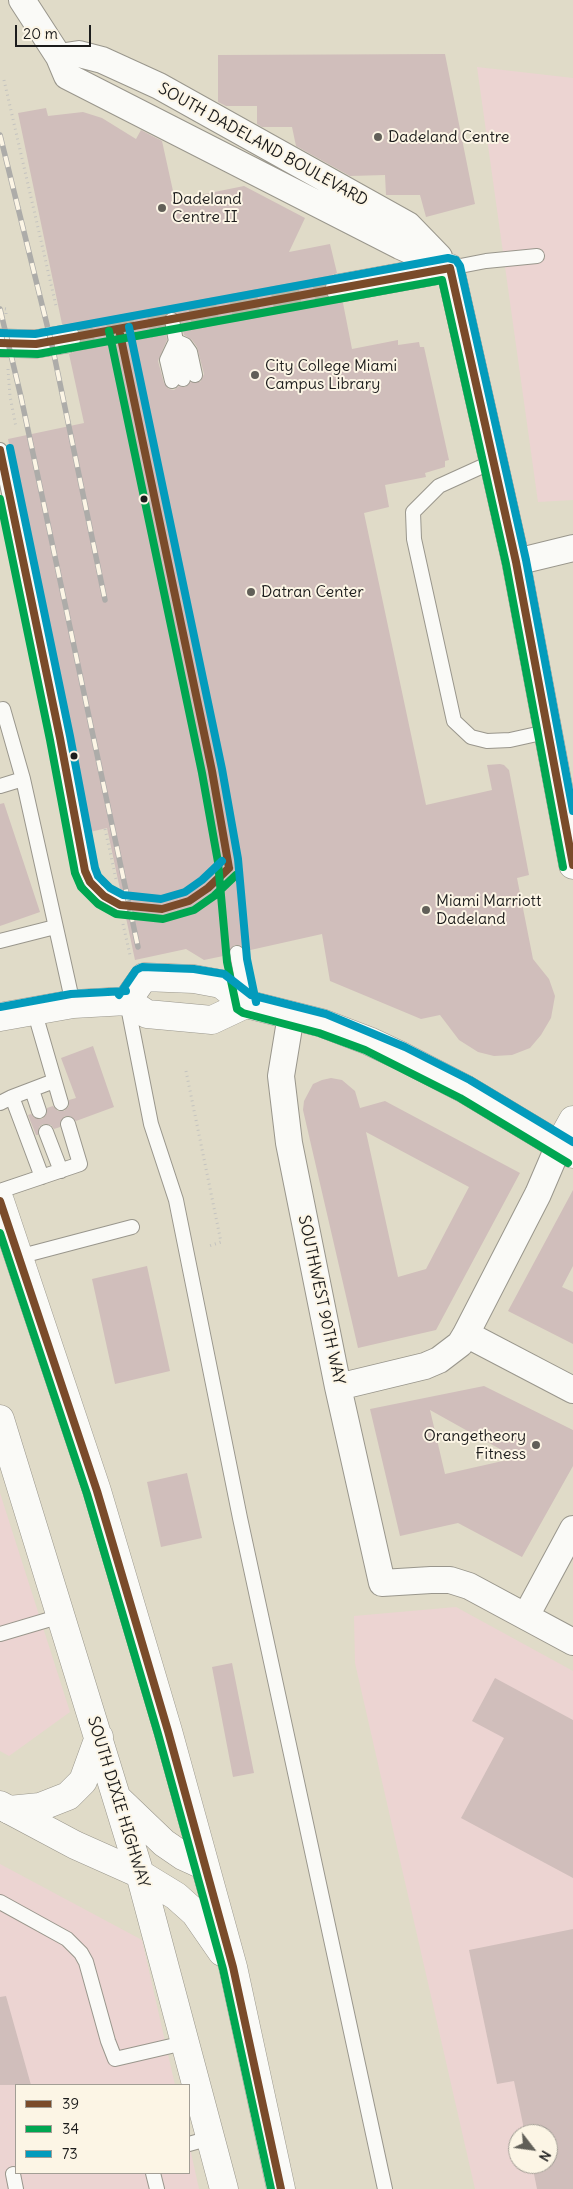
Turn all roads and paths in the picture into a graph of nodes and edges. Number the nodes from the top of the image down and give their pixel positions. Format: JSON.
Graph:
{"nodes":[{"id":1,"x":22,"y":0,"type":"edge"},
{"id":2,"x":59,"y":57,"type":"junction"},
{"id":3,"x":4,"y":80,"type":"dead end"},
{"id":4,"x":202,"y":109,"type":"junction"},
{"id":5,"x":188,"y":136,"type":"junction"},
{"id":6,"x":536,"y":256,"type":"dead end"},
{"id":7,"x":450,"y":268,"type":"junction"},
{"id":8,"x":340,"y":288,"type":"tunnel mouth"},
{"id":9,"x":56,"y":306,"type":"dead end"},
{"id":10,"x":0,"y":308,"type":"edge"},
{"id":11,"x":6,"y":313,"type":"dead end"},
{"id":12,"x":172,"y":320,"type":"dead end"},
{"id":13,"x":66,"y":339,"type":"tunnel mouth"},
{"id":14,"x":176,"y":341,"type":"junction"},
{"id":15,"x":0,"y":343,"type":"edge"},
{"id":16,"x":9,"y":392,"type":"dead end"},
{"id":17,"x":16,"y":427,"type":"dead end"},
{"id":18,"x":0,"y":450,"type":"edge"},
{"id":19,"x":494,"y":461,"type":"junction"},
{"id":20,"x":573,"y":548,"type":"edge"},
{"id":21,"x":516,"y":562,"type":"junction"},
{"id":22,"x":0,"y":710,"type":"edge"},
{"id":23,"x":546,"y":732,"type":"junction"},
{"id":24,"x":23,"y":779,"type":"junction"},
{"id":25,"x":0,"y":786,"type":"edge"},
{"id":26,"x":105,"y":829,"type":"dead end"},
{"id":27,"x":573,"y":865,"type":"edge"},
{"id":28,"x":118,"y":886,"type":"dead end"},
{"id":29,"x":123,"y":905,"type":"dead end"},
{"id":30,"x":55,"y":927,"type":"junction"},
{"id":31,"x":0,"y":942,"type":"edge"},
{"id":32,"x":237,"y":953,"type":"dead end"},
{"id":33,"x":127,"y":1001,"type":"junction"},
{"id":34,"x":72,"y":1004,"type":"junction"},
{"id":35,"x":246,"y":1004,"type":"junction"},
{"id":36,"x":34,"y":1010,"type":"junction"},
{"id":37,"x":291,"y":1015,"type":"junction"},
{"id":38,"x":0,"y":1017,"type":"edge"},
{"id":39,"x":186,"y":1071,"type":"dead end"},
{"id":40,"x":54,"y":1082,"type":"junction"},
{"id":41,"x":32,"y":1090,"type":"junction"},
{"id":42,"x":6,"y":1100,"type":"edge"},
{"id":43,"x":61,"y":1103,"type":"dead end"},
{"id":44,"x":39,"y":1111,"type":"dead end"},
{"id":45,"x":573,"y":1120,"type":"edge"},
{"id":46,"x":68,"y":1124,"type":"dead end"},
{"id":47,"x":46,"y":1132,"type":"dead end"},
{"id":48,"x":566,"y":1150,"type":"edge"},
{"id":49,"x":61,"y":1171,"type":"junction"},
{"id":50,"x":42,"y":1177,"type":"junction"},
{"id":51,"x":0,"y":1191,"type":"edge"},
{"id":52,"x":0,"y":1201,"type":"edge"},
{"id":53,"x":132,"y":1227,"type":"dead end"},
{"id":54,"x":209,"y":1246,"type":"dead end"},
{"id":55,"x":18,"y":1257,"type":"junction"},
{"id":56,"x":466,"y":1334,"type":"junction"},
{"id":57,"x":338,"y":1387,"type":"junction"},
{"id":58,"x":573,"y":1390,"type":"edge"},
{"id":59,"x":0,"y":1419,"type":"edge"},
{"id":60,"x":573,"y":1529,"type":"edge"},
{"id":61,"x":61,"y":1616,"type":"junction"},
{"id":62,"x":526,"y":1616,"type":"junction"},
{"id":63,"x":0,"y":1634,"type":"edge"},
{"id":64,"x":573,"y":1642,"type":"edge"},
{"id":65,"x":98,"y":1737,"type":"junction"},
{"id":66,"x":114,"y":1795,"type":"junction"},
{"id":67,"x":4,"y":1807,"type":"edge"},
{"id":68,"x":205,"y":1866,"type":"junction"},
{"id":69,"x":140,"y":1874,"type":"junction"},
{"id":70,"x":0,"y":1902,"type":"edge"},
{"id":71,"x":233,"y":1967,"type":"junction"},
{"id":72,"x":184,"y":2043,"type":"junction"},
{"id":73,"x":199,"y":2141,"type":"edge"},
{"id":74,"x":13,"y":2174,"type":"dead end"},
{"id":75,"x":153,"y":2174,"type":"edge"},
{"id":76,"x":16,"y":2189,"type":"edge"},
{"id":77,"x":157,"y":2189,"type":"edge"},
{"id":78,"x":224,"y":2189,"type":"edge"},
{"id":79,"x":281,"y":2189,"type":"edge"},
{"id":80,"x":385,"y":2189,"type":"edge"}],
"edges":[{"from":1,"to":2,"type":"street","name":"SOUTH DADELAND BOULEVARD"},
{"from":2,"to":4,"type":"street","name":"SOUTH DADELAND BOULEVARD"},
{"from":2,"to":5,"type":"street","name":"SOUTH DADELAND BOULEVARD"},
{"from":3,"to":9,"type":"path"},
{"from":4,"to":5,"type":"street"},
{"from":4,"to":7,"type":"street","name":"SOUTH DADELAND BOULEVARD"},
{"from":5,"to":7,"type":"street","name":"SOUTH DADELAND BOULEVARD"},
{"from":6,"to":7,"type":"lane"},
{"from":7,"to":8,"type":"main road"},
{"from":7,"to":19,"type":"main road"},
{"from":10,"to":11,"type":"path"},
{"from":12,"to":14,"type":"lane"},
{"from":13,"to":15,"type":"main road"},
{"from":14,"to":14,"type":"lane"},
{"from":16,"to":17,"type":"path"},
{"from":18,"to":29,"type":"lane"},
{"from":19,"to":21,"type":"main road"},
{"from":19,"to":23,"type":"lane"},
{"from":20,"to":21,"type":"street"},
{"from":21,"to":23,"type":"main road"},
{"from":22,"to":24,"type":"lane"},
{"from":23,"to":27,"type":"main road"},
{"from":24,"to":25,"type":"lane"},
{"from":24,"to":30,"type":"lane"},
{"from":26,"to":28,"type":"path"},
{"from":30,"to":31,"type":"lane"},
{"from":30,"to":34,"type":"lane"},
{"from":32,"to":35,"type":"lane"},
{"from":33,"to":34,"type":"main road"},
{"from":33,"to":35,"type":"main road"},
{"from":33,"to":35,"type":"main road"},
{"from":33,"to":80,"type":"lane"},
{"from":34,"to":36,"type":"main road"},
{"from":35,"to":37,"type":"main road"},
{"from":36,"to":38,"type":"main road"},
{"from":36,"to":40,"type":"lane"},
{"from":37,"to":48,"type":"main road"},
{"from":37,"to":57,"type":"street","name":"SOUTHWEST 90TH WAY"},
{"from":39,"to":54,"type":"path"},
{"from":40,"to":41,"type":"lane"},
{"from":40,"to":43,"type":"lane"},
{"from":41,"to":42,"type":"lane"},
{"from":41,"to":44,"type":"lane"},
{"from":42,"to":50,"type":"lane"},
{"from":45,"to":48,"type":"main road"},
{"from":46,"to":49,"type":"lane"},
{"from":47,"to":49,"type":"lane"},
{"from":48,"to":56,"type":"street"},
{"from":49,"to":50,"type":"lane"},
{"from":50,"to":51,"type":"lane"},
{"from":52,"to":55,"type":"main road"},
{"from":53,"to":55,"type":"lane"},
{"from":55,"to":68,"type":"main road"},
{"from":56,"to":57,"type":"street"},
{"from":56,"to":58,"type":"street"},
{"from":57,"to":62,"type":"street","name":"SOUTHWEST 90TH WAY"},
{"from":59,"to":61,"type":"main road","name":"SOUTH DIXIE HIGHWAY"},
{"from":60,"to":62,"type":"street"},
{"from":61,"to":63,"type":"lane"},
{"from":61,"to":65,"type":"main road","name":"SOUTH DIXIE HIGHWAY"},
{"from":62,"to":64,"type":"street"},
{"from":65,"to":66,"type":"main road","name":"SOUTH DIXIE HIGHWAY"},
{"from":65,"to":67,"type":"main road"},
{"from":66,"to":68,"type":"main road"},
{"from":66,"to":69,"type":"main road","name":"SOUTH DIXIE HIGHWAY"},
{"from":67,"to":69,"type":"main road"},
{"from":68,"to":71,"type":"main road"},
{"from":69,"to":71,"type":"main road"},
{"from":69,"to":72,"type":"main road","name":"SOUTH DIXIE HIGHWAY"},
{"from":70,"to":72,"type":"lane"},
{"from":71,"to":79,"type":"main road"},
{"from":72,"to":73,"type":"main road","name":"SOUTH DIXIE HIGHWAY"},
{"from":73,"to":78,"type":"main road","name":"SOUTH DIXIE HIGHWAY"},
{"from":74,"to":76,"type":"lane"},
{"from":75,"to":77,"type":"lane"}]}
